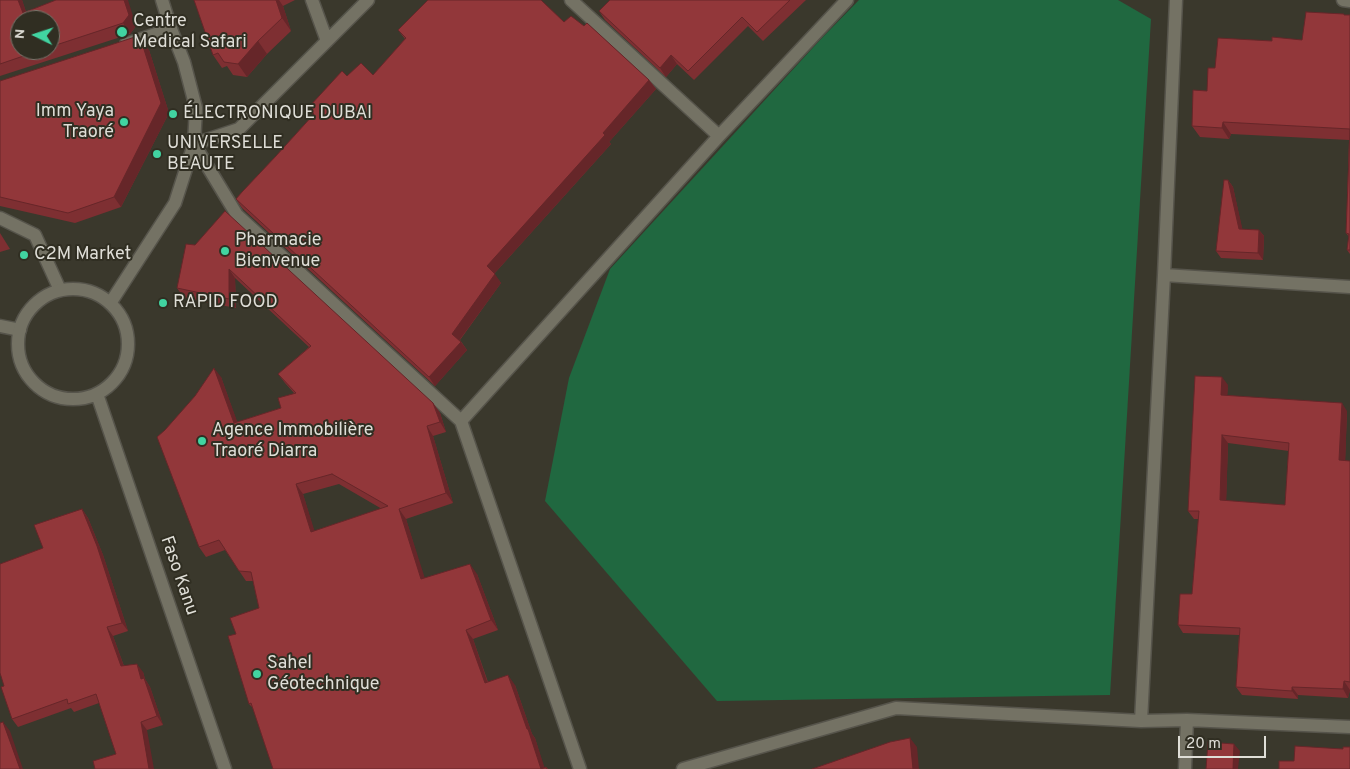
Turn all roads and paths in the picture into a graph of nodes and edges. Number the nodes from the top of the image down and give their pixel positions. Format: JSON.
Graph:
{"nodes":[{"id":1,"x":162,"y":0,"type":"edge"},
{"id":2,"x":312,"y":0,"type":"edge"},
{"id":3,"x":368,"y":0,"type":"edge"},
{"id":4,"x":571,"y":0,"type":"edge"},
{"id":5,"x":847,"y":0,"type":"edge"},
{"id":6,"x":1176,"y":0,"type":"edge"},
{"id":7,"x":1343,"y":0,"type":"edge"},
{"id":8,"x":1350,"y":0,"type":"edge"},
{"id":9,"x":171,"y":30,"type":"junction"},
{"id":10,"x":327,"y":41,"type":"junction"},
{"id":11,"x":114,"y":48,"type":"edge"},
{"id":12,"x":719,"y":136,"type":"junction"},
{"id":13,"x":194,"y":144,"type":"junction"},
{"id":14,"x":0,"y":218,"type":"edge"},
{"id":15,"x":1164,"y":275,"type":"junction"},
{"id":16,"x":1350,"y":287,"type":"edge"},
{"id":17,"x":60,"y":290,"type":"junction"},
{"id":18,"x":111,"y":302,"type":"junction"},
{"id":19,"x":0,"y":326,"type":"edge"},
{"id":20,"x":20,"y":330,"type":"junction"},
{"id":21,"x":97,"y":394,"type":"junction"},
{"id":22,"x":461,"y":421,"type":"junction"},
{"id":23,"x":1188,"y":720,"type":"junction"},
{"id":24,"x":1141,"y":721,"type":"junction"},
{"id":25,"x":1350,"y":727,"type":"edge"},
{"id":26,"x":225,"y":769,"type":"edge"},
{"id":27,"x":580,"y":769,"type":"edge"},
{"id":28,"x":683,"y":769,"type":"edge"},
{"id":29,"x":1185,"y":769,"type":"edge"}],
"edges":[{"from":1,"to":9,"type":"street"},
{"from":2,"to":10,"type":"street"},
{"from":3,"to":10,"type":"street"},
{"from":4,"to":12,"type":"street"},
{"from":5,"to":12,"type":"street"},
{"from":6,"to":15,"type":"street"},
{"from":7,"to":8,"type":"street"},
{"from":9,"to":11,"type":"street"},
{"from":9,"to":13,"type":"street"},
{"from":10,"to":13,"type":"street"},
{"from":12,"to":22,"type":"street"},
{"from":13,"to":18,"type":"street"},
{"from":13,"to":22,"type":"street"},
{"from":14,"to":17,"type":"street"},
{"from":15,"to":16,"type":"street"},
{"from":15,"to":24,"type":"street"},
{"from":17,"to":18,"type":"street"},
{"from":17,"to":20,"type":"street"},
{"from":18,"to":21,"type":"street"},
{"from":19,"to":20,"type":"street"},
{"from":20,"to":21,"type":"street"},
{"from":21,"to":26,"type":"street","name":"Faso Kanu"},
{"from":22,"to":27,"type":"street"},
{"from":23,"to":24,"type":"street"},
{"from":23,"to":25,"type":"street"},
{"from":23,"to":29,"type":"street"},
{"from":24,"to":28,"type":"street"}]}
